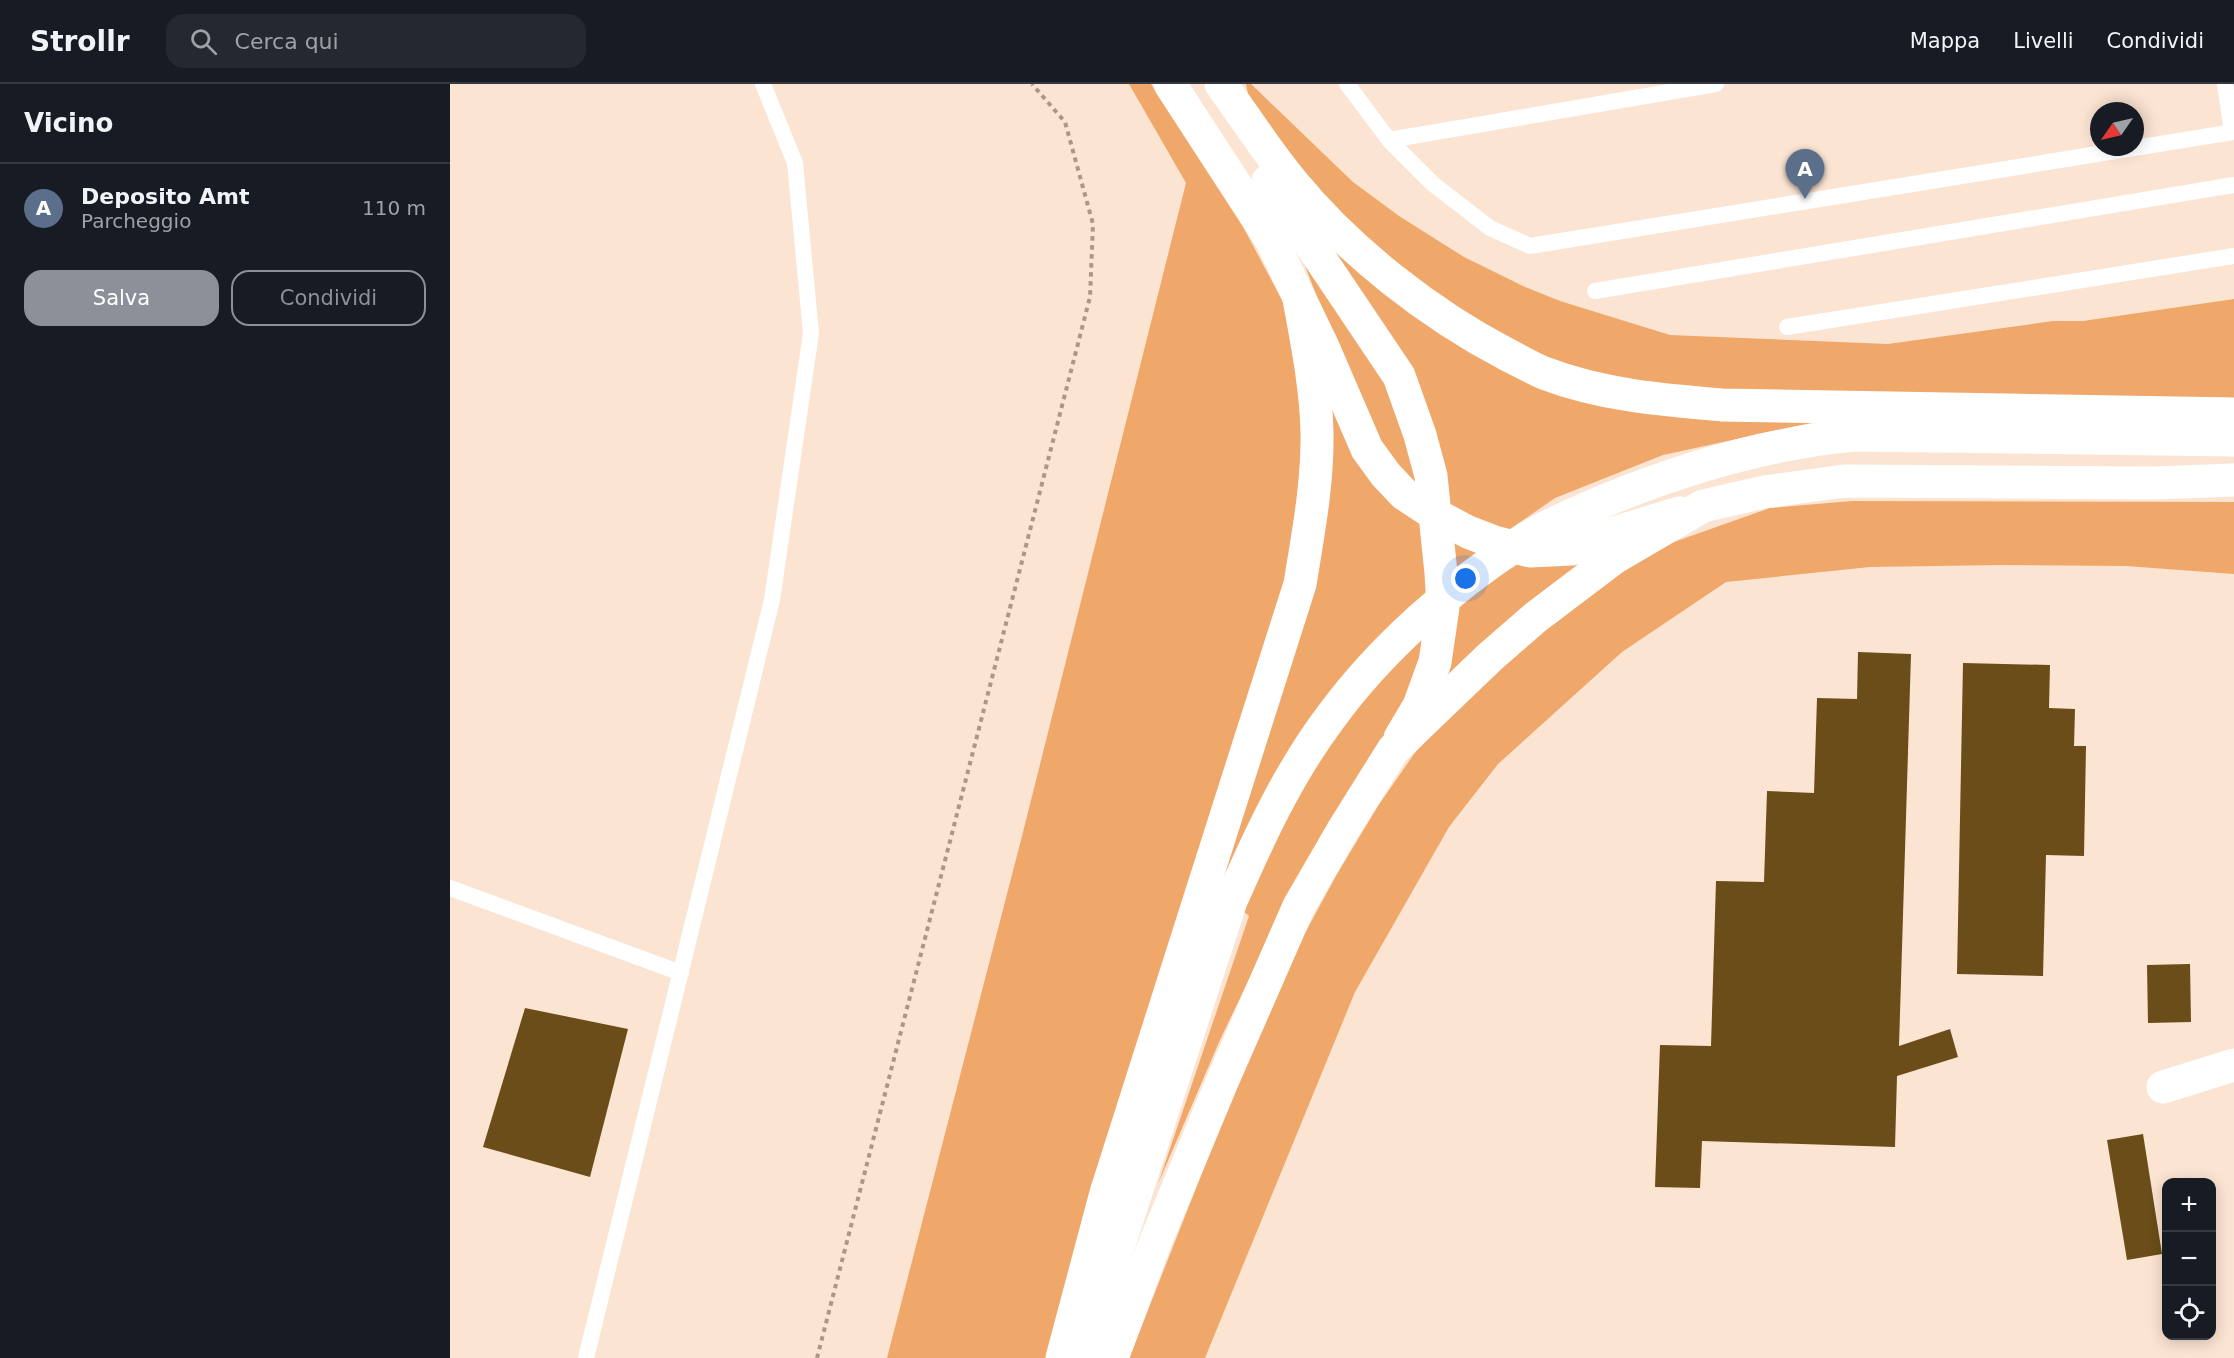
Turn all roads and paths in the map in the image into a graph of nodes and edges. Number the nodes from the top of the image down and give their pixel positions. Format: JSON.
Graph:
{"nodes":[{"id":1,"x":763,"y":84,"type":"edge"},
{"id":2,"x":1032,"y":84,"type":"edge"},
{"id":3,"x":1170,"y":84,"type":"edge"},
{"id":4,"x":1204,"y":84,"type":"edge"},
{"id":5,"x":1221,"y":84,"type":"edge"},
{"id":6,"x":1347,"y":84,"type":"edge"},
{"id":7,"x":1716,"y":84,"type":"edge"},
{"id":8,"x":2225,"y":84,"type":"edge"},
{"id":9,"x":2233,"y":132,"type":"edge"},
{"id":10,"x":1389,"y":140,"type":"junction"},
{"id":11,"x":2234,"y":185,"type":"edge"},
{"id":12,"x":2234,"y":256,"type":"edge"},
{"id":13,"x":1595,"y":291,"type":"dead end"},
{"id":14,"x":1299,"y":299,"type":"junction"},
{"id":15,"x":1786,"y":327,"type":"dead end"},
{"id":16,"x":2234,"y":414,"type":"edge"},
{"id":17,"x":2234,"y":440,"type":"edge"},
{"id":18,"x":2234,"y":480,"type":"edge"},
{"id":19,"x":1703,"y":506,"type":"junction"},
{"id":20,"x":1436,"y":515,"type":"junction"},
{"id":21,"x":1393,"y":750,"type":"junction"},
{"id":22,"x":450,"y":888,"type":"edge"},
{"id":23,"x":681,"y":973,"type":"junction"},
{"id":24,"x":2234,"y":1065,"type":"edge"},
{"id":25,"x":2163,"y":1087,"type":"dead end"},
{"id":26,"x":586,"y":1358,"type":"edge"},
{"id":27,"x":817,"y":1358,"type":"edge"},
{"id":28,"x":1062,"y":1358,"type":"edge"},
{"id":29,"x":1082,"y":1358,"type":"edge"},
{"id":30,"x":1112,"y":1358,"type":"edge"}],
"edges":[{"from":1,"to":23,"type":"lane"},
{"from":2,"to":27,"type":"path"},
{"from":3,"to":14,"type":"street"},
{"from":4,"to":20,"type":"street"},
{"from":5,"to":16,"type":"street"},
{"from":6,"to":10,"type":"lane"},
{"from":7,"to":10,"type":"lane"},
{"from":8,"to":9,"type":"lane"},
{"from":9,"to":10,"type":"lane"},
{"from":11,"to":13,"type":"lane"},
{"from":12,"to":15,"type":"lane"},
{"from":14,"to":20,"type":"street"},
{"from":14,"to":28,"type":"street"},
{"from":17,"to":29,"type":"street"},
{"from":18,"to":19,"type":"street"},
{"from":19,"to":20,"type":"street"},
{"from":19,"to":21,"type":"street"},
{"from":20,"to":21,"type":"street"},
{"from":21,"to":30,"type":"street"},
{"from":22,"to":23,"type":"lane"},
{"from":23,"to":26,"type":"lane"},
{"from":24,"to":25,"type":"street"}]}
